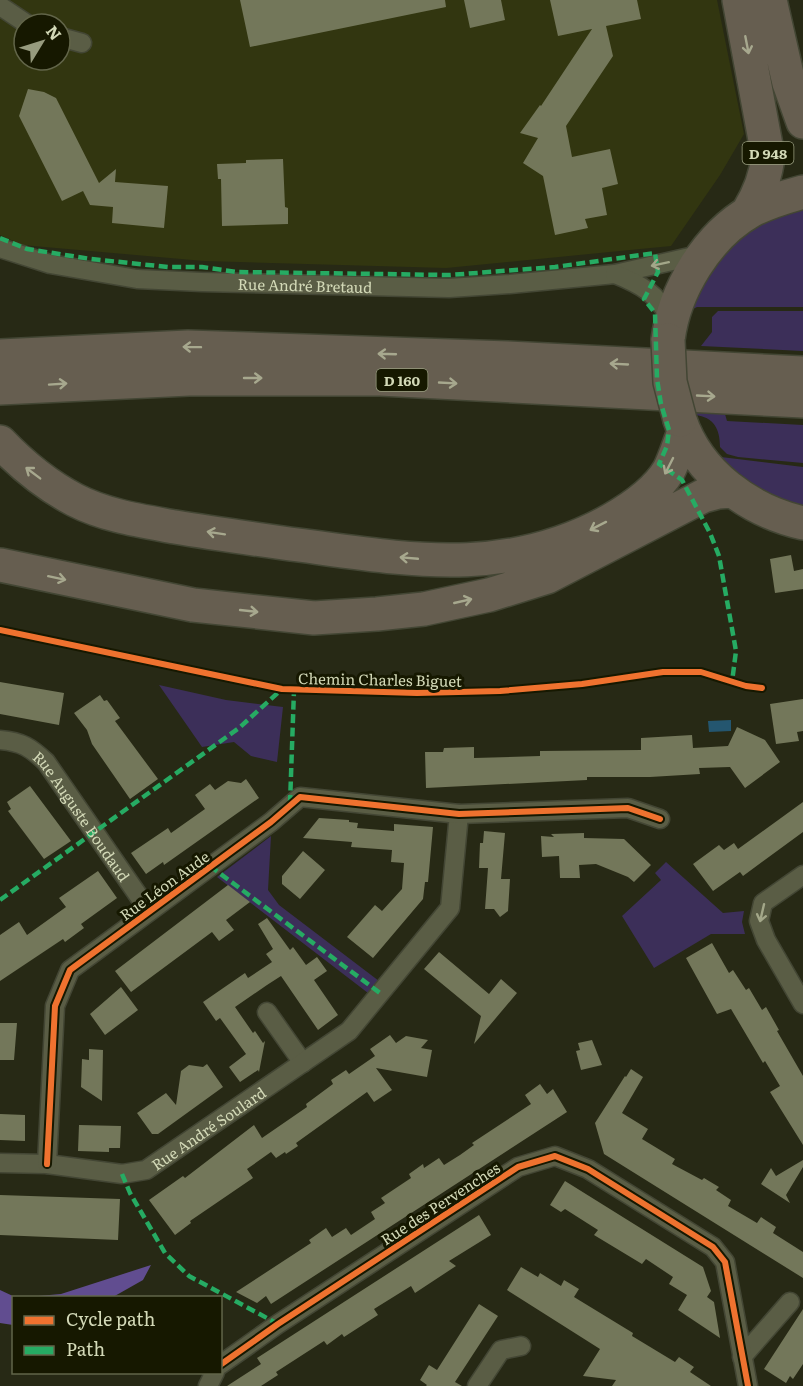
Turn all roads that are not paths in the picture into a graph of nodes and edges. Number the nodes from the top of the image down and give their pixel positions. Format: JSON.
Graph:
{"nodes":[{"id":1,"x":739,"y":0,"type":"edge"},
{"id":2,"x":770,"y":0,"type":"edge"},
{"id":3,"x":72,"y":40,"type":"edge"},
{"id":4,"x":82,"y":43,"type":"dead end"},
{"id":5,"x":803,"y":122,"type":"edge"},
{"id":6,"x":803,"y":192,"type":"edge"},
{"id":7,"x":748,"y":212,"type":"junction"},
{"id":8,"x":0,"y":248,"type":"edge"},
{"id":9,"x":705,"y":254,"type":"junction"},
{"id":10,"x":615,"y":274,"type":"junction"},
{"id":11,"x":670,"y":329,"type":"junction"},
{"id":12,"x":0,"y":356,"type":"edge"},
{"id":13,"x":803,"y":373,"type":"edge"},
{"id":14,"x":0,"y":388,"type":"edge"},
{"id":15,"x":803,"y":400,"type":"edge"},
{"id":16,"x":682,"y":426,"type":"junction"},
{"id":17,"x":0,"y":442,"type":"edge"},
{"id":18,"x":732,"y":491,"type":"junction"},
{"id":19,"x":803,"y":523,"type":"edge"},
{"id":20,"x":0,"y":566,"type":"edge"},
{"id":21,"x":0,"y":740,"type":"edge"},
{"id":22,"x":459,"y":814,"type":"junction"},
{"id":23,"x":660,"y":819,"type":"dead end"},
{"id":24,"x":803,"y":874,"type":"edge"},
{"id":25,"x":149,"y":910,"type":"junction"},
{"id":26,"x":803,"y":1004,"type":"edge"},
{"id":27,"x":267,"y":1012,"type":"dead end"},
{"id":28,"x":303,"y":1063,"type":"junction"},
{"id":29,"x":0,"y":1163,"type":"edge"},
{"id":30,"x":46,"y":1164,"type":"junction"},
{"id":31,"x":790,"y":1302,"type":"dead end"},
{"id":32,"x":521,"y":1346,"type":"dead end"},
{"id":33,"x":742,"y":1357,"type":"junction"},
{"id":34,"x":222,"y":1364,"type":"edge"},
{"id":35,"x":477,"y":1386,"type":"edge"},
{"id":36,"x":748,"y":1386,"type":"edge"}],
"edges":[{"from":1,"to":7,"type":"highway","number":"D 948","one_way":true},
{"from":2,"to":5,"type":"highway"},
{"from":3,"to":4,"type":"street"},
{"from":6,"to":7,"type":"highway"},
{"from":7,"to":9,"type":"highway"},
{"from":8,"to":10,"type":"street","name":"Rue André Bretaud"},
{"from":9,"to":10,"type":"street","name":"Rue André Bretaud","one_way":true},
{"from":9,"to":11,"type":"highway"},
{"from":10,"to":11,"type":"street"},
{"from":11,"to":16,"type":"highway","bridge":true},
{"from":13,"to":12,"type":"highway","number":"D 160","one_way":true},
{"from":14,"to":15,"type":"highway","number":"D 160","one_way":true},
{"from":16,"to":17,"type":"highway","one_way":true},
{"from":16,"to":18,"type":"highway"},
{"from":18,"to":19,"type":"highway"},
{"from":20,"to":18,"type":"highway","one_way":true},
{"from":21,"to":25,"type":"street","name":"Rue Auguste Boudaud"},
{"from":22,"to":23,"type":"street","name":"Rue Léon Aude"},
{"from":22,"to":25,"type":"street","name":"Rue Léon Aude"},
{"from":22,"to":28,"type":"street","name":"Rue André Soulard"},
{"from":24,"to":26,"type":"street","one_way":true},
{"from":25,"to":30,"type":"street","name":"Rue Léon Aude"},
{"from":27,"to":28,"type":"street"},
{"from":28,"to":30,"type":"street","name":"Rue André Soulard"},
{"from":29,"to":30,"type":"street","name":"Rue André Soulard"},
{"from":31,"to":33,"type":"street"},
{"from":32,"to":35,"type":"street"},
{"from":33,"to":34,"type":"street","name":"Rue des Pervenches"},
{"from":33,"to":36,"type":"street","name":"Rue des Pervenches"}]}
